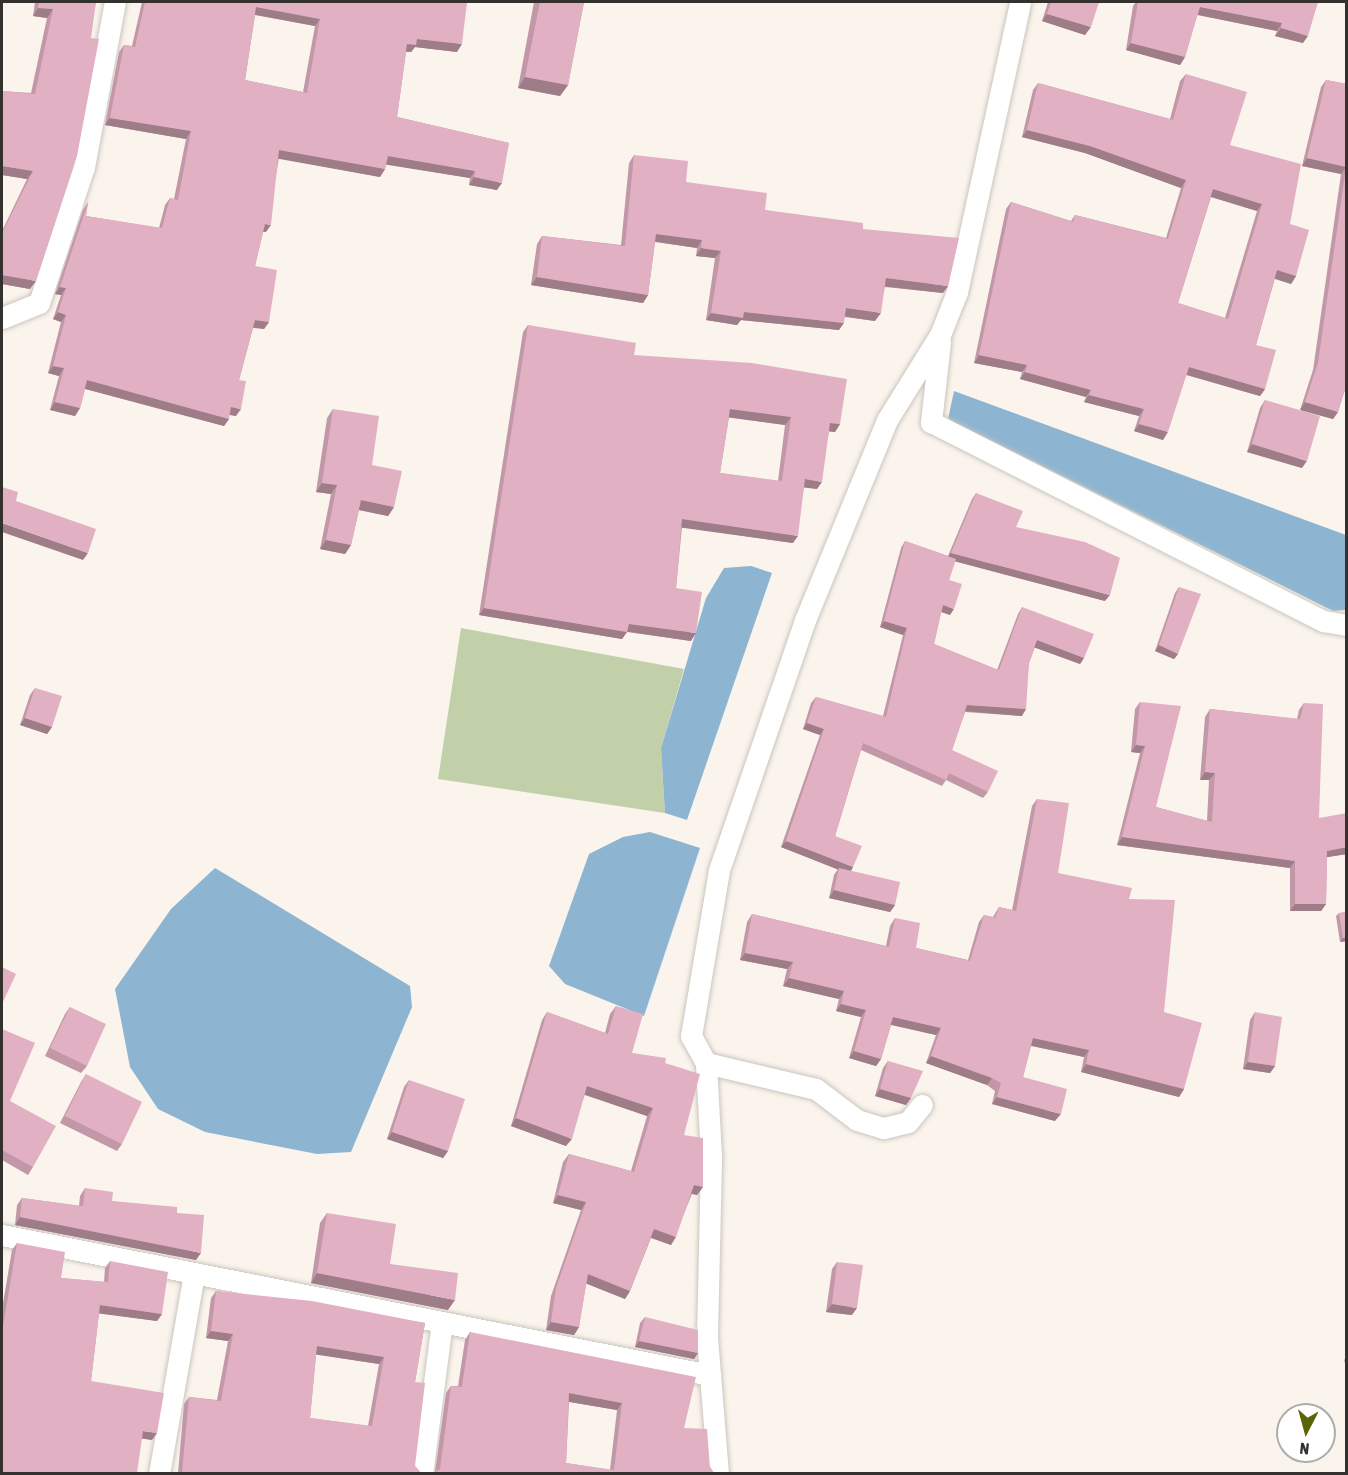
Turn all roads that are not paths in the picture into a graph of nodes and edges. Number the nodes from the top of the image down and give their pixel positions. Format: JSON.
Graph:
{"nodes":[{"id":1,"x":116,"y":2,"type":"edge"},
{"id":2,"x":1020,"y":2,"type":"edge"},
{"id":3,"x":2,"y":318,"type":"edge"},
{"id":4,"x":940,"y":335,"type":"junction"},
{"id":5,"x":1347,"y":625,"type":"edge"},
{"id":6,"x":706,"y":1062,"type":"junction"},
{"id":7,"x":922,"y":1105,"type":"dead end"},
{"id":8,"x":2,"y":1235,"type":"edge"},
{"id":9,"x":194,"y":1273,"type":"junction"},
{"id":10,"x":442,"y":1322,"type":"junction"},
{"id":11,"x":710,"y":1375,"type":"junction"},
{"id":12,"x":159,"y":1473,"type":"edge"},
{"id":13,"x":422,"y":1473,"type":"edge"},
{"id":14,"x":718,"y":1473,"type":"edge"}],
"edges":[{"from":1,"to":3,"type":"street"},
{"from":2,"to":4,"type":"street"},
{"from":4,"to":5,"type":"street"},
{"from":4,"to":6,"type":"street"},
{"from":6,"to":7,"type":"street"},
{"from":6,"to":11,"type":"street"},
{"from":8,"to":9,"type":"street"},
{"from":9,"to":10,"type":"street"},
{"from":9,"to":12,"type":"street"},
{"from":10,"to":11,"type":"street"},
{"from":10,"to":13,"type":"street"},
{"from":11,"to":14,"type":"street"}]}
